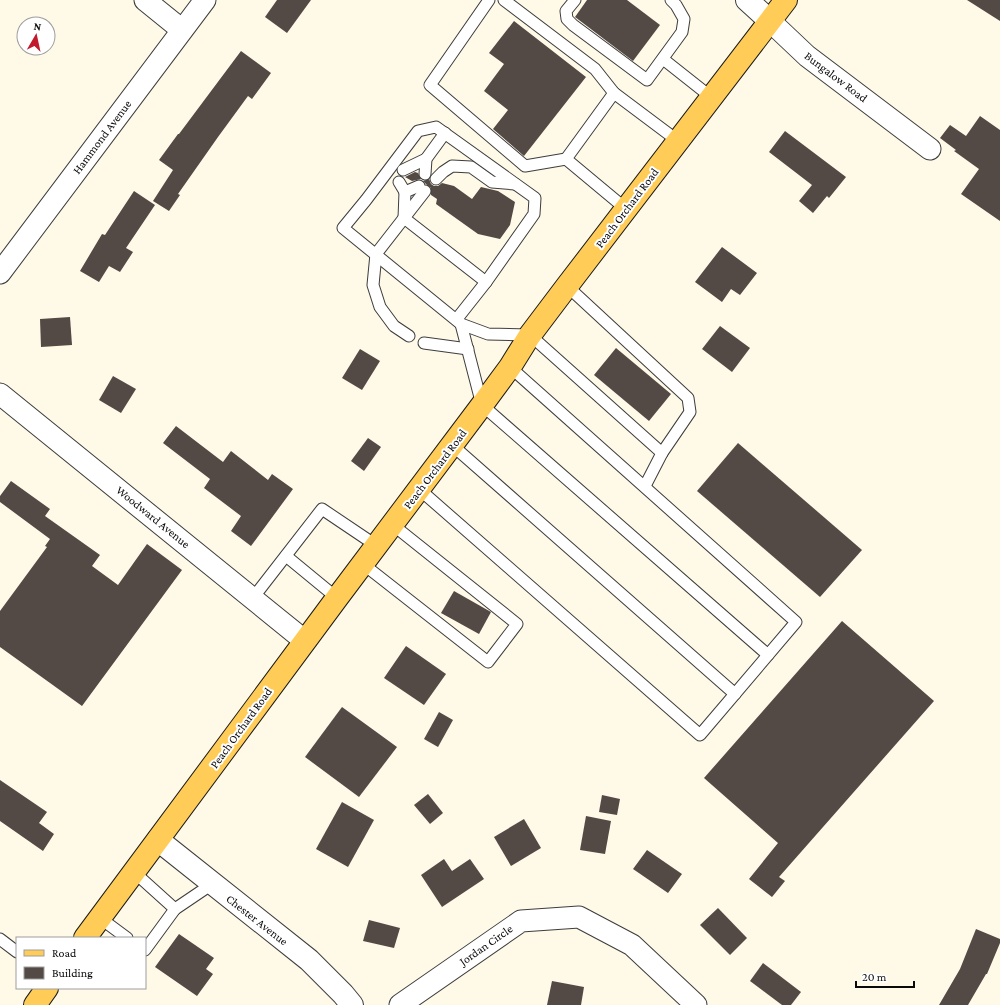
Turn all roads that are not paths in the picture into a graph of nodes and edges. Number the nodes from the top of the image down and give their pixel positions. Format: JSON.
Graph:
{"nodes":[{"id":1,"x":145,"y":0,"type":"edge"},
{"id":2,"x":205,"y":0,"type":"edge"},
{"id":3,"x":489,"y":0,"type":"edge"},
{"id":4,"x":504,"y":0,"type":"edge"},
{"id":5,"x":575,"y":0,"type":"edge"},
{"id":6,"x":670,"y":0,"type":"edge"},
{"id":7,"x":747,"y":0,"type":"edge"},
{"id":8,"x":786,"y":0,"type":"edge"},
{"id":9,"x":770,"y":21,"type":"junction"},
{"id":10,"x":182,"y":30,"type":"junction"},
{"id":11,"x":663,"y":59,"type":"junction"},
{"id":12,"x":614,"y":93,"type":"junction"},
{"id":13,"x":711,"y":97,"type":"junction"},
{"id":14,"x":446,"y":133,"type":"junction"},
{"id":15,"x":678,"y":141,"type":"junction"},
{"id":16,"x":930,"y":149,"type":"dead end"},
{"id":17,"x":566,"y":159,"type":"junction"},
{"id":18,"x":414,"y":172,"type":"dead end"},
{"id":19,"x":436,"y":180,"type":"dead end"},
{"id":20,"x":515,"y":184,"type":"junction"},
{"id":21,"x":626,"y":209,"type":"junction"},
{"id":22,"x":404,"y":218,"type":"junction"},
{"id":23,"x":376,"y":254,"type":"junction"},
{"id":24,"x":0,"y":273,"type":"edge"},
{"id":25,"x":486,"y":282,"type":"junction"},
{"id":26,"x":567,"y":286,"type":"junction"},
{"id":27,"x":459,"y":322,"type":"junction"},
{"id":28,"x":530,"y":335,"type":"junction"},
{"id":29,"x":409,"y":336,"type":"dead end"},
{"id":30,"x":424,"y":344,"type":"dead end"},
{"id":31,"x":468,"y":349,"type":"junction"},
{"id":32,"x":510,"y":367,"type":"junction"},
{"id":33,"x":0,"y":394,"type":"edge"},
{"id":34,"x":482,"y":405,"type":"junction"},
{"id":35,"x":452,"y":445,"type":"junction"},
{"id":36,"x":662,"y":453,"type":"junction"},
{"id":37,"x":645,"y":486,"type":"junction"},
{"id":38,"x":419,"y":489,"type":"junction"},
{"id":39,"x":393,"y":525,"type":"junction"},
{"id":40,"x":377,"y":546,"type":"junction"},
{"id":41,"x":286,"y":556,"type":"junction"},
{"id":42,"x":363,"y":564,"type":"junction"},
{"id":43,"x":253,"y":598,"type":"junction"},
{"id":44,"x":337,"y":598,"type":"junction"},
{"id":45,"x":305,"y":641,"type":"junction"},
{"id":46,"x":768,"y":655,"type":"junction"},
{"id":47,"x":735,"y":694,"type":"junction"},
{"id":48,"x":158,"y":840,"type":"junction"},
{"id":49,"x":134,"y":872,"type":"junction"},
{"id":50,"x":212,"y":884,"type":"junction"},
{"id":51,"x":175,"y":909,"type":"junction"},
{"id":52,"x":100,"y":918,"type":"junction"},
{"id":53,"x":86,"y":937,"type":"edge"},
{"id":54,"x":127,"y":937,"type":"edge"},
{"id":55,"x":0,"y":939,"type":"edge"},
{"id":56,"x":146,"y":949,"type":"edge"},
{"id":57,"x":16,"y":951,"type":"edge"},
{"id":58,"x":46,"y":989,"type":"edge"},
{"id":59,"x":35,"y":1005,"type":"edge"},
{"id":60,"x":352,"y":1005,"type":"edge"},
{"id":61,"x":400,"y":1005,"type":"edge"},
{"id":62,"x":696,"y":1005,"type":"edge"}],
"edges":[{"from":1,"to":10,"type":"street"},
{"from":2,"to":10,"type":"street","name":"Hammond Avenue"},
{"from":3,"to":17,"type":"lane"},
{"from":4,"to":12,"type":"lane"},
{"from":5,"to":11,"type":"lane"},
{"from":6,"to":11,"type":"lane"},
{"from":7,"to":9,"type":"street","name":"Bungalow Road"},
{"from":8,"to":9,"type":"main road","name":"Peach Orchard Road"},
{"from":9,"to":13,"type":"main road","name":"Peach Orchard Road"},
{"from":9,"to":16,"type":"street","name":"Bungalow Road"},
{"from":10,"to":24,"type":"street","name":"Hammond Avenue"},
{"from":11,"to":13,"type":"lane"},
{"from":12,"to":15,"type":"lane"},
{"from":12,"to":17,"type":"lane"},
{"from":13,"to":15,"type":"main road","name":"Peach Orchard Road"},
{"from":14,"to":18,"type":"lane"},
{"from":14,"to":20,"type":"lane"},
{"from":14,"to":23,"type":"lane"},
{"from":15,"to":21,"type":"main road","name":"Peach Orchard Road"},
{"from":17,"to":21,"type":"lane"},
{"from":19,"to":20,"type":"lane"},
{"from":20,"to":25,"type":"lane"},
{"from":21,"to":26,"type":"main road","name":"Peach Orchard Road"},
{"from":22,"to":22,"type":"lane"},
{"from":22,"to":23,"type":"lane"},
{"from":22,"to":25,"type":"lane"},
{"from":23,"to":27,"type":"lane"},
{"from":23,"to":29,"type":"lane"},
{"from":25,"to":27,"type":"lane"},
{"from":26,"to":28,"type":"main road","name":"Peach Orchard Road"},
{"from":26,"to":36,"type":"lane"},
{"from":27,"to":28,"type":"lane"},
{"from":27,"to":31,"type":"lane"},
{"from":28,"to":32,"type":"main road","name":"Peach Orchard Road"},
{"from":28,"to":36,"type":"lane"},
{"from":30,"to":31,"type":"lane"},
{"from":31,"to":34,"type":"lane"},
{"from":32,"to":34,"type":"main road","name":"Peach Orchard Road"},
{"from":32,"to":37,"type":"lane"},
{"from":33,"to":43,"type":"street","name":"Woodward Avenue"},
{"from":34,"to":35,"type":"main road","name":"Peach Orchard Road"},
{"from":34,"to":46,"type":"lane"},
{"from":35,"to":38,"type":"main road","name":"Peach Orchard Road"},
{"from":35,"to":47,"type":"lane"},
{"from":36,"to":37,"type":"lane"},
{"from":37,"to":46,"type":"lane"},
{"from":38,"to":39,"type":"main road","name":"Peach Orchard Road"},
{"from":38,"to":47,"type":"lane"},
{"from":39,"to":40,"type":"main road","name":"Peach Orchard Road"},
{"from":39,"to":42,"type":"lane"},
{"from":40,"to":41,"type":"lane"},
{"from":40,"to":42,"type":"main road","name":"Peach Orchard Road"},
{"from":41,"to":43,"type":"lane"},
{"from":41,"to":44,"type":"lane"},
{"from":42,"to":44,"type":"main road","name":"Peach Orchard Road"},
{"from":43,"to":45,"type":"street","name":"Woodward Avenue"},
{"from":44,"to":45,"type":"main road","name":"Peach Orchard Road"},
{"from":45,"to":48,"type":"main road","name":"Peach Orchard Road"},
{"from":46,"to":47,"type":"lane"},
{"from":48,"to":49,"type":"main road","name":"Peach Orchard Road"},
{"from":48,"to":50,"type":"street","name":"Chester Avenue"},
{"from":49,"to":51,"type":"lane"},
{"from":49,"to":52,"type":"main road","name":"Peach Orchard Road"},
{"from":50,"to":51,"type":"lane"},
{"from":50,"to":60,"type":"street","name":"Chester Avenue"},
{"from":51,"to":56,"type":"lane"},
{"from":52,"to":53,"type":"main road","name":"Peach Orchard Road"},
{"from":52,"to":54,"type":"lane"},
{"from":55,"to":57,"type":"lane"},
{"from":58,"to":59,"type":"main road"},
{"from":61,"to":62,"type":"street","name":"Jordan Circle"}]}
